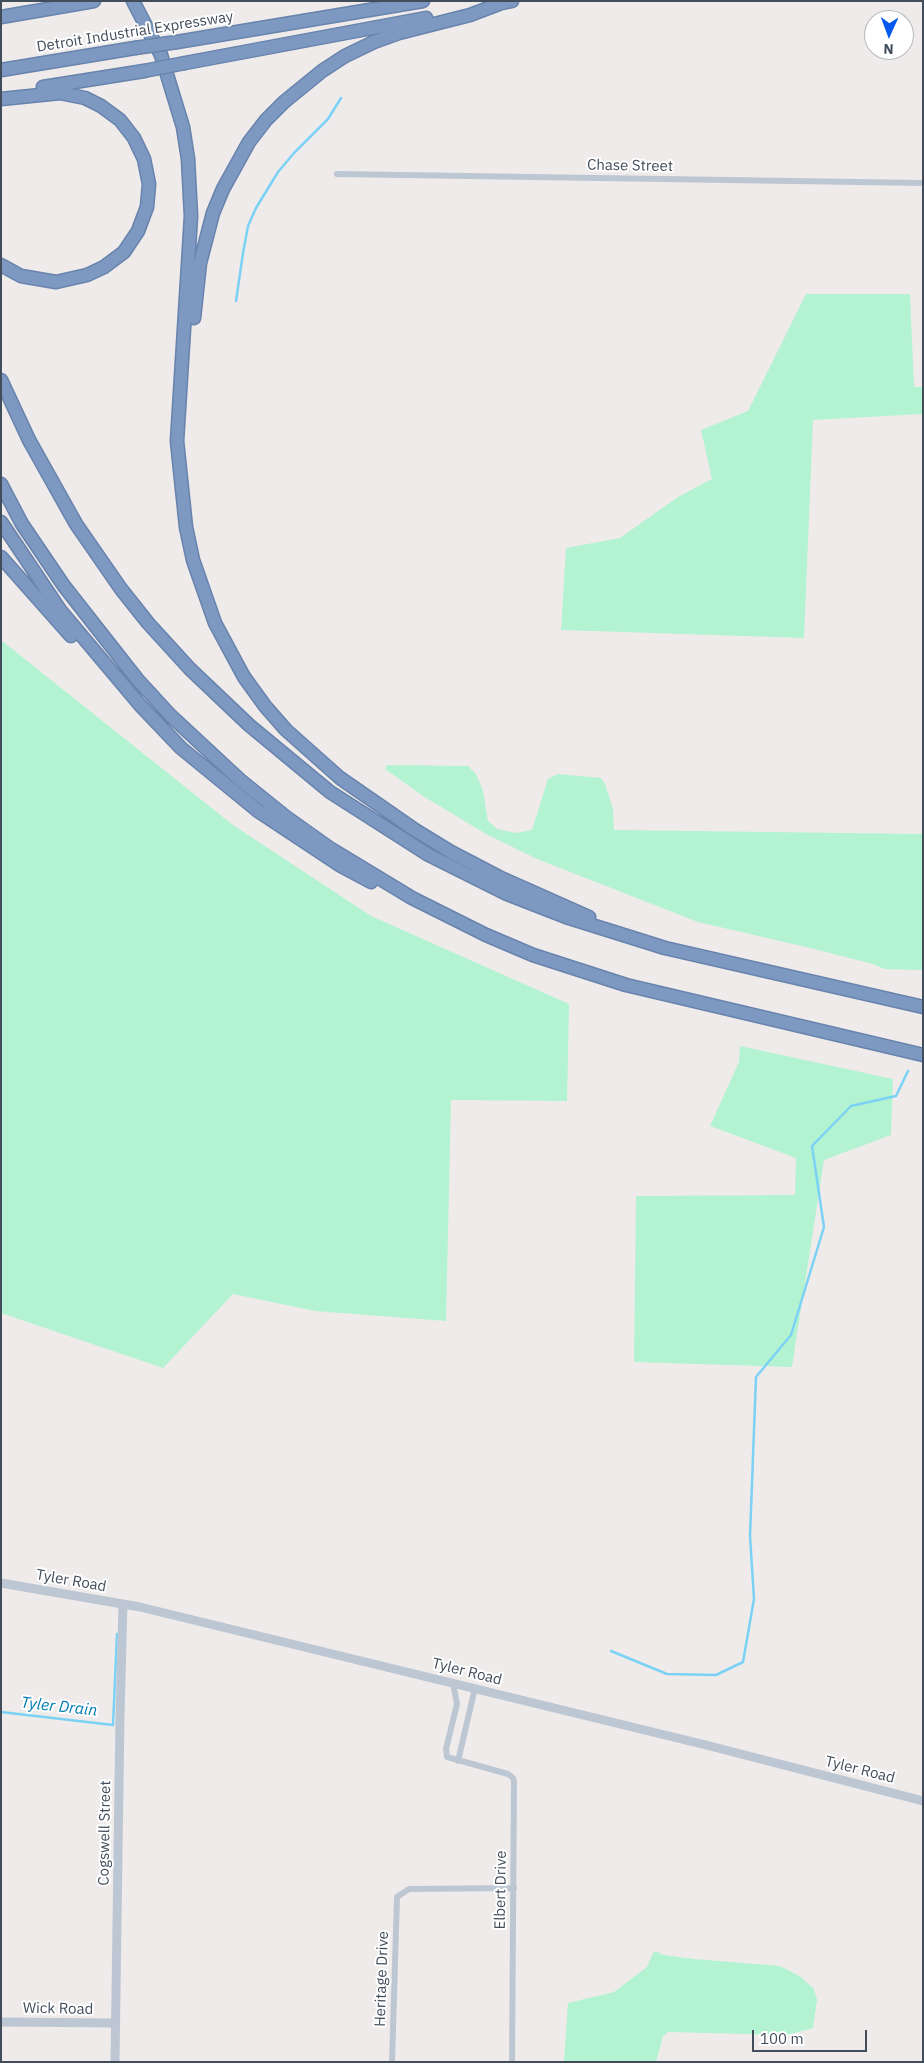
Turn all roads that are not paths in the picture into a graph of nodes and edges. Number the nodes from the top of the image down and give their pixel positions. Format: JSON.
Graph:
{"nodes":[{"id":1,"x":94,"y":1,"type":"edge"},
{"id":2,"x":133,"y":1,"type":"edge"},
{"id":3,"x":423,"y":1,"type":"edge"},
{"id":4,"x":512,"y":1,"type":"edge"},
{"id":5,"x":499,"y":4,"type":"junction"},
{"id":6,"x":1,"y":16,"type":"edge"},
{"id":7,"x":1,"y":70,"type":"edge"},
{"id":8,"x":1,"y":94,"type":"edge"},
{"id":9,"x":1,"y":99,"type":"edge"},
{"id":10,"x":337,"y":174,"type":"dead end"},
{"id":11,"x":923,"y":183,"type":"edge"},
{"id":12,"x":1,"y":265,"type":"edge"},
{"id":13,"x":1,"y":380,"type":"edge"},
{"id":14,"x":180,"y":468,"type":"junction"},
{"id":15,"x":1,"y":484,"type":"edge"},
{"id":16,"x":1,"y":522,"type":"edge"},
{"id":17,"x":1,"y":557,"type":"edge"},
{"id":18,"x":140,"y":705,"type":"junction"},
{"id":19,"x":412,"y":898,"type":"junction"},
{"id":20,"x":619,"y":934,"type":"junction"},
{"id":21,"x":923,"y":1007,"type":"edge"},
{"id":22,"x":923,"y":1055,"type":"edge"},
{"id":23,"x":1,"y":1583,"type":"edge"},
{"id":24,"x":123,"y":1604,"type":"junction"},
{"id":25,"x":453,"y":1683,"type":"junction"},
{"id":26,"x":475,"y":1688,"type":"junction"},
{"id":27,"x":454,"y":1760,"type":"junction"},
{"id":28,"x":923,"y":1800,"type":"edge"},
{"id":29,"x":514,"y":1888,"type":"junction"},
{"id":30,"x":1,"y":2022,"type":"edge"},
{"id":31,"x":115,"y":2023,"type":"junction"},
{"id":32,"x":115,"y":2062,"type":"edge"},
{"id":33,"x":392,"y":2062,"type":"edge"},
{"id":34,"x":512,"y":2062,"type":"edge"}],
"edges":[{"from":1,"to":6,"type":"highway"},
{"from":2,"to":14,"type":"highway"},
{"from":3,"to":7,"type":"highway","name":"Detroit Industrial Expressway","bridge":true},
{"from":4,"to":5,"type":"highway"},
{"from":5,"to":8,"type":"highway","bridge":true},
{"from":5,"to":14,"type":"highway"},
{"from":9,"to":12,"type":"highway"},
{"from":10,"to":11,"type":"street","name":"Chase Street"},
{"from":13,"to":20,"type":"highway"},
{"from":14,"to":20,"type":"highway"},
{"from":15,"to":19,"type":"highway"},
{"from":16,"to":18,"type":"highway"},
{"from":17,"to":18,"type":"highway"},
{"from":18,"to":19,"type":"highway"},
{"from":19,"to":22,"type":"highway"},
{"from":20,"to":21,"type":"highway"},
{"from":23,"to":24,"type":"street","name":"Tyler Road"},
{"from":24,"to":25,"type":"street","name":"Tyler Road"},
{"from":24,"to":31,"type":"street","name":"Cogswell Street"},
{"from":25,"to":26,"type":"street","name":"Tyler Road"},
{"from":25,"to":27,"type":"street"},
{"from":26,"to":27,"type":"street"},
{"from":26,"to":28,"type":"street","name":"Tyler Road"},
{"from":27,"to":29,"type":"street","name":"Elbert Drive"},
{"from":29,"to":33,"type":"street","name":"Heritage Drive"},
{"from":29,"to":34,"type":"street","name":"Elbert Drive"},
{"from":30,"to":31,"type":"street","name":"Wick Road"},
{"from":31,"to":32,"type":"street","name":"Cogswell Street"}]}
